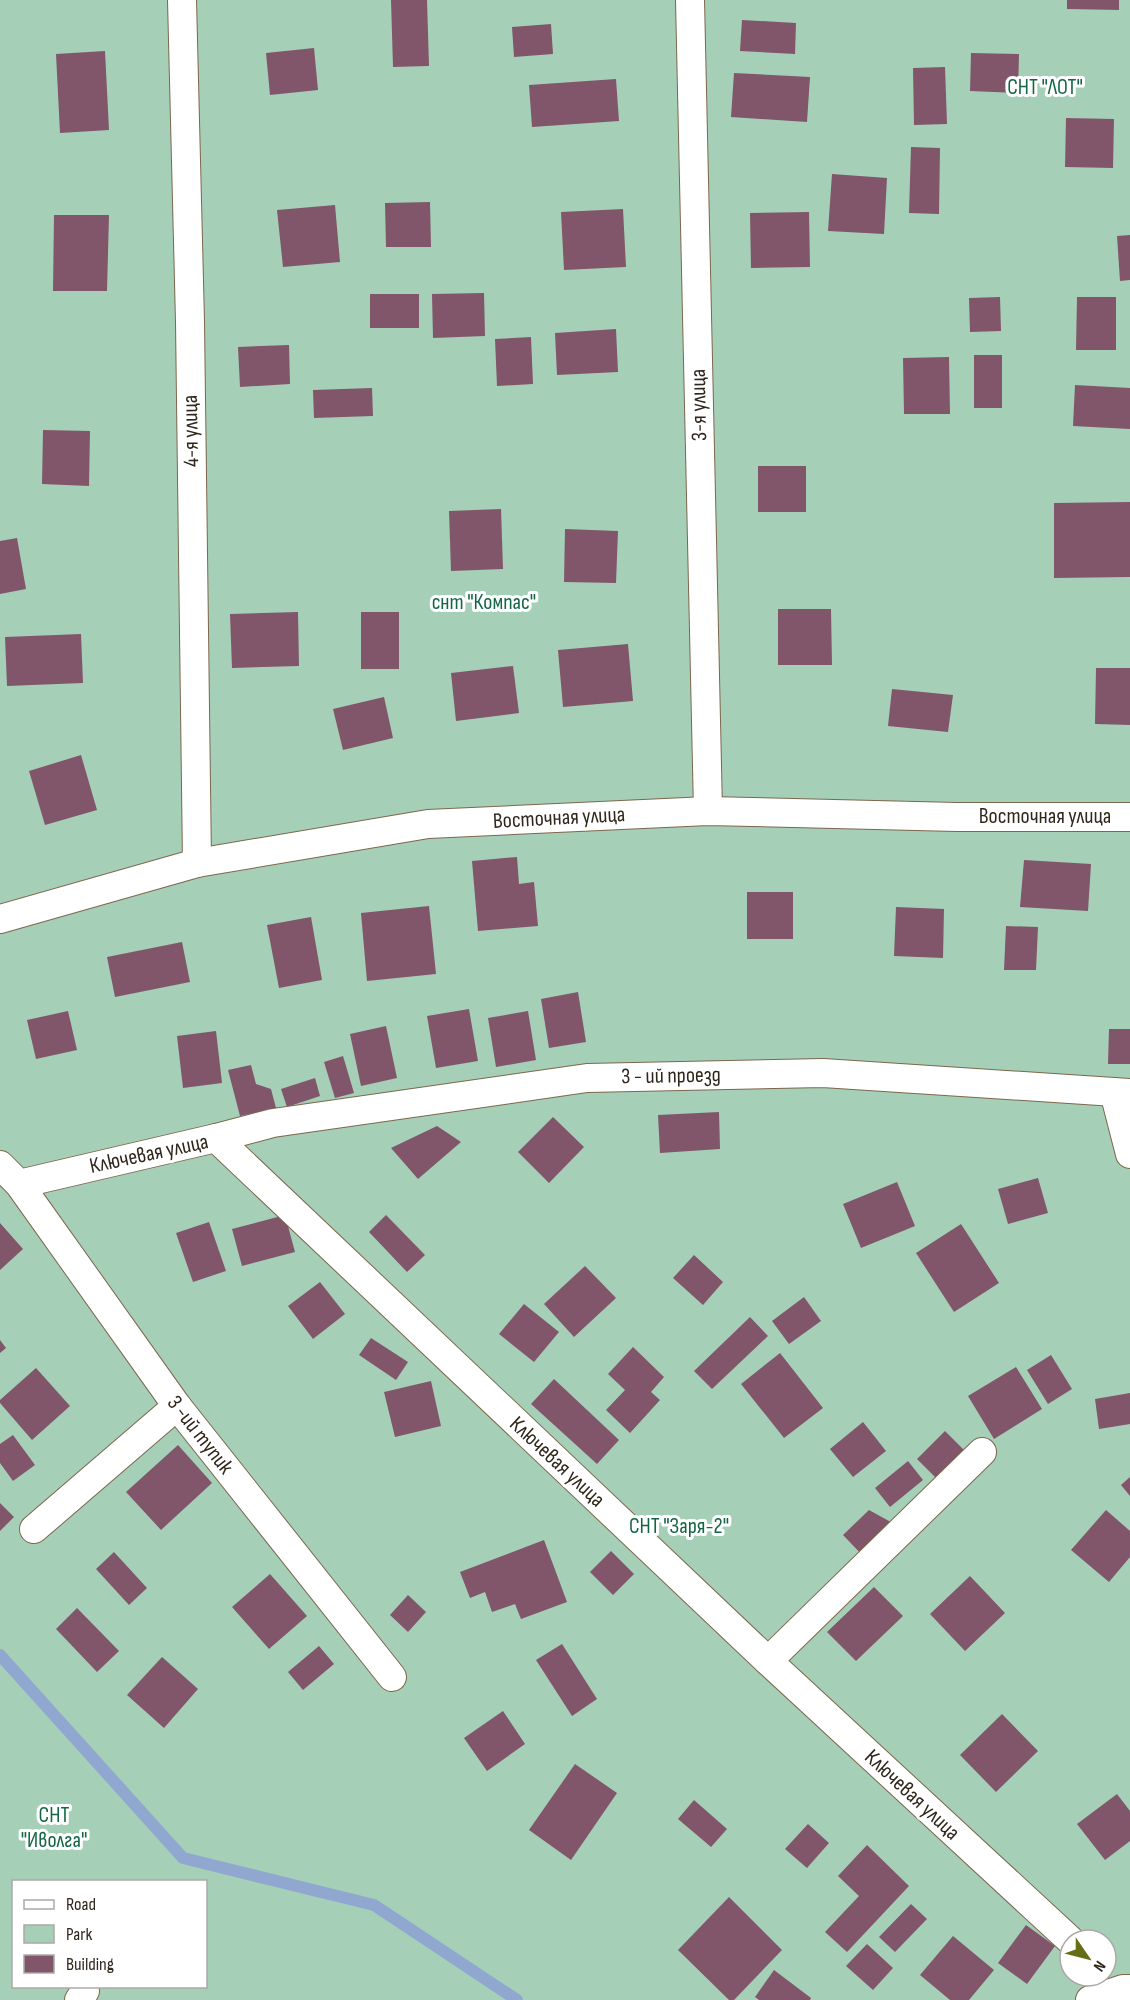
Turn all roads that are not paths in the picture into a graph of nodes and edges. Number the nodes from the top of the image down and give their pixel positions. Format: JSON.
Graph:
{"nodes":[{"id":1,"x":182,"y":0,"type":"edge"},
{"id":2,"x":690,"y":0,"type":"edge"},
{"id":3,"x":708,"y":811,"type":"junction"},
{"id":4,"x":1130,"y":817,"type":"edge"},
{"id":5,"x":197,"y":862,"type":"junction"},
{"id":6,"x":0,"y":919,"type":"edge"},
{"id":7,"x":1122,"y":1092,"type":"edge"},
{"id":8,"x":216,"y":1138,"type":"junction"},
{"id":9,"x":1130,"y":1154,"type":"edge"},
{"id":10,"x":9,"y":1174,"type":"edge"},
{"id":11,"x":177,"y":1406,"type":"junction"},
{"id":12,"x":982,"y":1452,"type":"dead end"},
{"id":13,"x":34,"y":1528,"type":"dead end"},
{"id":14,"x":768,"y":1661,"type":"junction"},
{"id":15,"x":392,"y":1677,"type":"dead end"},
{"id":16,"x":1058,"y":1929,"type":"edge"},
{"id":17,"x":1120,"y":1984,"type":"edge"},
{"id":18,"x":1090,"y":2000,"type":"edge"}],
"edges":[{"from":1,"to":5,"type":"street","name":"4-я улица"},
{"from":2,"to":3,"type":"street","name":"3-я улица"},
{"from":3,"to":4,"type":"street","name":"Восточная улица"},
{"from":3,"to":5,"type":"street","name":"Восточная улица"},
{"from":5,"to":6,"type":"street","name":"Восточная улица"},
{"from":7,"to":8,"type":"street","name":"3 - ий проезд"},
{"from":7,"to":9,"type":"street"},
{"from":8,"to":10,"type":"street","name":"Ключевая улица"},
{"from":8,"to":14,"type":"street","name":"Ключевая улица"},
{"from":10,"to":11,"type":"street","name":"3 -ий тупик"},
{"from":11,"to":13,"type":"street"},
{"from":11,"to":15,"type":"street","name":"3 -ий тупик"},
{"from":12,"to":14,"type":"street"},
{"from":14,"to":16,"type":"street","name":"Ключевая улица"},
{"from":17,"to":18,"type":"street"}]}
